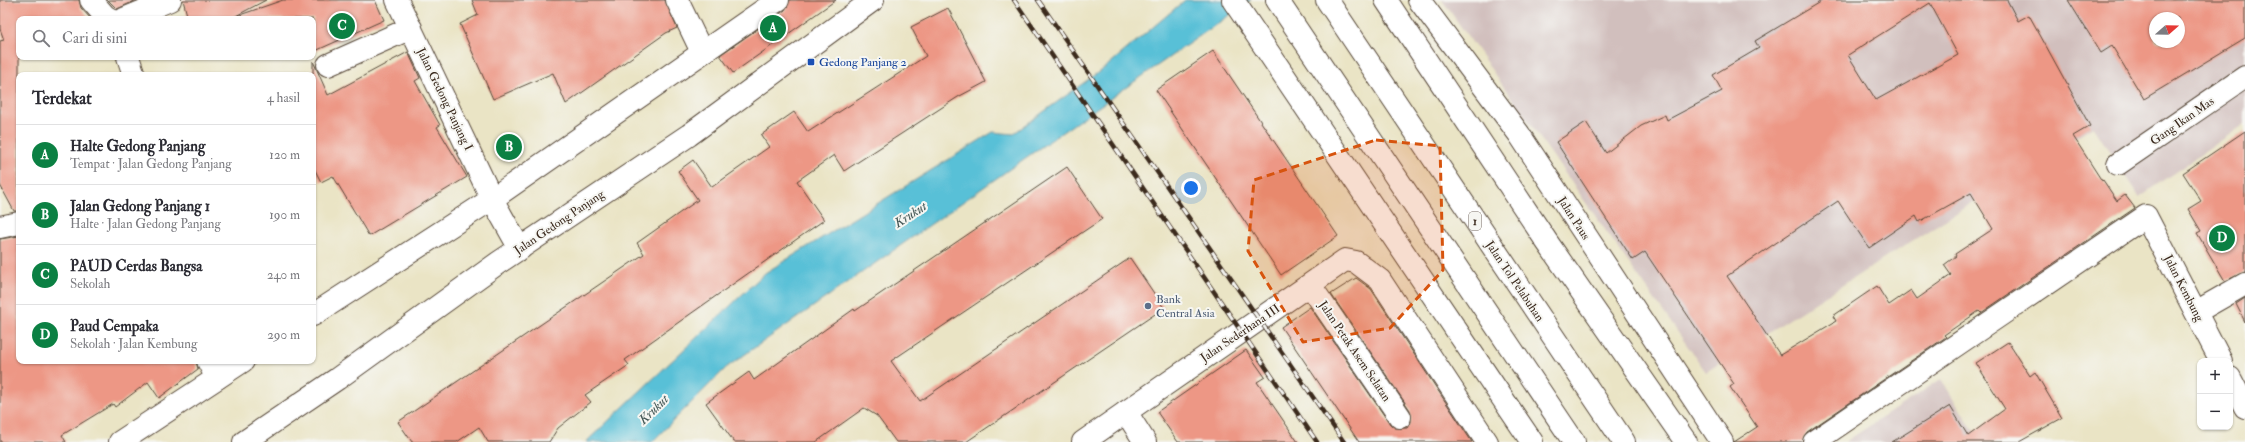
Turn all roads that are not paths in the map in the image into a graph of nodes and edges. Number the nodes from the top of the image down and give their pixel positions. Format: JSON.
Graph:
{"nodes":[{"id":1,"x":91,"y":0,"type":"edge"},
{"id":2,"x":170,"y":0,"type":"edge"},
{"id":3,"x":397,"y":0,"type":"edge"},
{"id":4,"x":677,"y":0,"type":"edge"},
{"id":5,"x":778,"y":0,"type":"edge"},
{"id":6,"x":873,"y":0,"type":"edge"},
{"id":7,"x":1233,"y":0,"type":"edge"},
{"id":8,"x":1277,"y":0,"type":"edge"},
{"id":9,"x":1327,"y":0,"type":"edge"},
{"id":10,"x":1386,"y":0,"type":"edge"},
{"id":11,"x":1419,"y":0,"type":"edge"},
{"id":12,"x":104,"y":16,"type":"edge"},
{"id":13,"x":131,"y":16,"type":"edge"},
{"id":14,"x":411,"y":28,"type":"junction"},
{"id":15,"x":702,"y":52,"type":"junction"},
{"id":16,"x":129,"y":60,"type":"edge"},
{"id":17,"x":328,"y":65,"type":"dead end"},
{"id":18,"x":133,"y":72,"type":"edge"},
{"id":19,"x":2245,"y":77,"type":"edge"},
{"id":20,"x":2118,"y":164,"type":"dead end"},
{"id":21,"x":492,"y":199,"type":"junction"},
{"id":22,"x":520,"y":249,"type":"junction"},
{"id":23,"x":2245,"y":284,"type":"edge"},
{"id":24,"x":1310,"y":285,"type":"junction"},
{"id":25,"x":2196,"y":312,"type":"junction"},
{"id":26,"x":316,"y":313,"type":"edge"},
{"id":27,"x":2220,"y":358,"type":"edge"},
{"id":28,"x":231,"y":364,"type":"edge"},
{"id":29,"x":212,"y":369,"type":"edge"},
{"id":30,"x":2233,"y":384,"type":"edge"},
{"id":31,"x":2245,"y":407,"type":"edge"},
{"id":32,"x":1126,"y":412,"type":"junction"},
{"id":33,"x":1400,"y":417,"type":"dead end"},
{"id":34,"x":120,"y":442,"type":"edge"},
{"id":35,"x":244,"y":442,"type":"edge"},
{"id":36,"x":1083,"y":442,"type":"edge"},
{"id":37,"x":1145,"y":442,"type":"edge"},
{"id":38,"x":1486,"y":442,"type":"edge"},
{"id":39,"x":1532,"y":442,"type":"edge"},
{"id":40,"x":1574,"y":442,"type":"edge"},
{"id":41,"x":1624,"y":442,"type":"edge"},
{"id":42,"x":1686,"y":442,"type":"edge"},
{"id":43,"x":1722,"y":442,"type":"edge"},
{"id":44,"x":1814,"y":442,"type":"edge"}],
"edges":[{"from":1,"to":12,"type":"main road"},
{"from":2,"to":13,"type":"main road"},
{"from":3,"to":14,"type":"main road","name":"Jalan Gedong Panjang I"},
{"from":4,"to":15,"type":"main road"},
{"from":5,"to":15,"type":"main road"},
{"from":6,"to":22,"type":"main road","name":"Jalan Gedong Panjang"},
{"from":7,"to":39,"type":"main road"},
{"from":8,"to":40,"type":"main road"},
{"from":9,"to":41,"type":"main road","name":"Jalan Tol Pelabuhan","number":"1"},
{"from":10,"to":42,"type":"main road"},
{"from":11,"to":43,"type":"main road","name":"Jalan Paus"},
{"from":14,"to":17,"type":"main road"},
{"from":14,"to":21,"type":"main road","name":"Jalan Gedong Panjang I"},
{"from":15,"to":21,"type":"main road"},
{"from":16,"to":18,"type":"main road"},
{"from":19,"to":20,"type":"main road","name":"Gang Ikan Mas"},
{"from":21,"to":22,"type":"main road","name":"Jalan Gedong Panjang I"},
{"from":21,"to":26,"type":"main road"},
{"from":22,"to":35,"type":"main road","name":"Jalan Gedong Panjang"},
{"from":23,"to":25,"type":"main road"},
{"from":24,"to":32,"type":"main road","name":"Jalan Sederhana III"},
{"from":24,"to":33,"type":"main road","name":"Jalan Petak Asem Selatan"},
{"from":24,"to":38,"type":"main road","name":"Jalan Sederhana III"},
{"from":25,"to":27,"type":"main road","name":"Jalan Kembung"},
{"from":25,"to":44,"type":"main road","name":"Jalan Kembung"},
{"from":28,"to":29,"type":"main road"},
{"from":29,"to":34,"type":"main road"},
{"from":30,"to":31,"type":"main road"},
{"from":32,"to":36,"type":"main road","name":"Jalan Sederhana III"},
{"from":32,"to":37,"type":"main road"}]}
